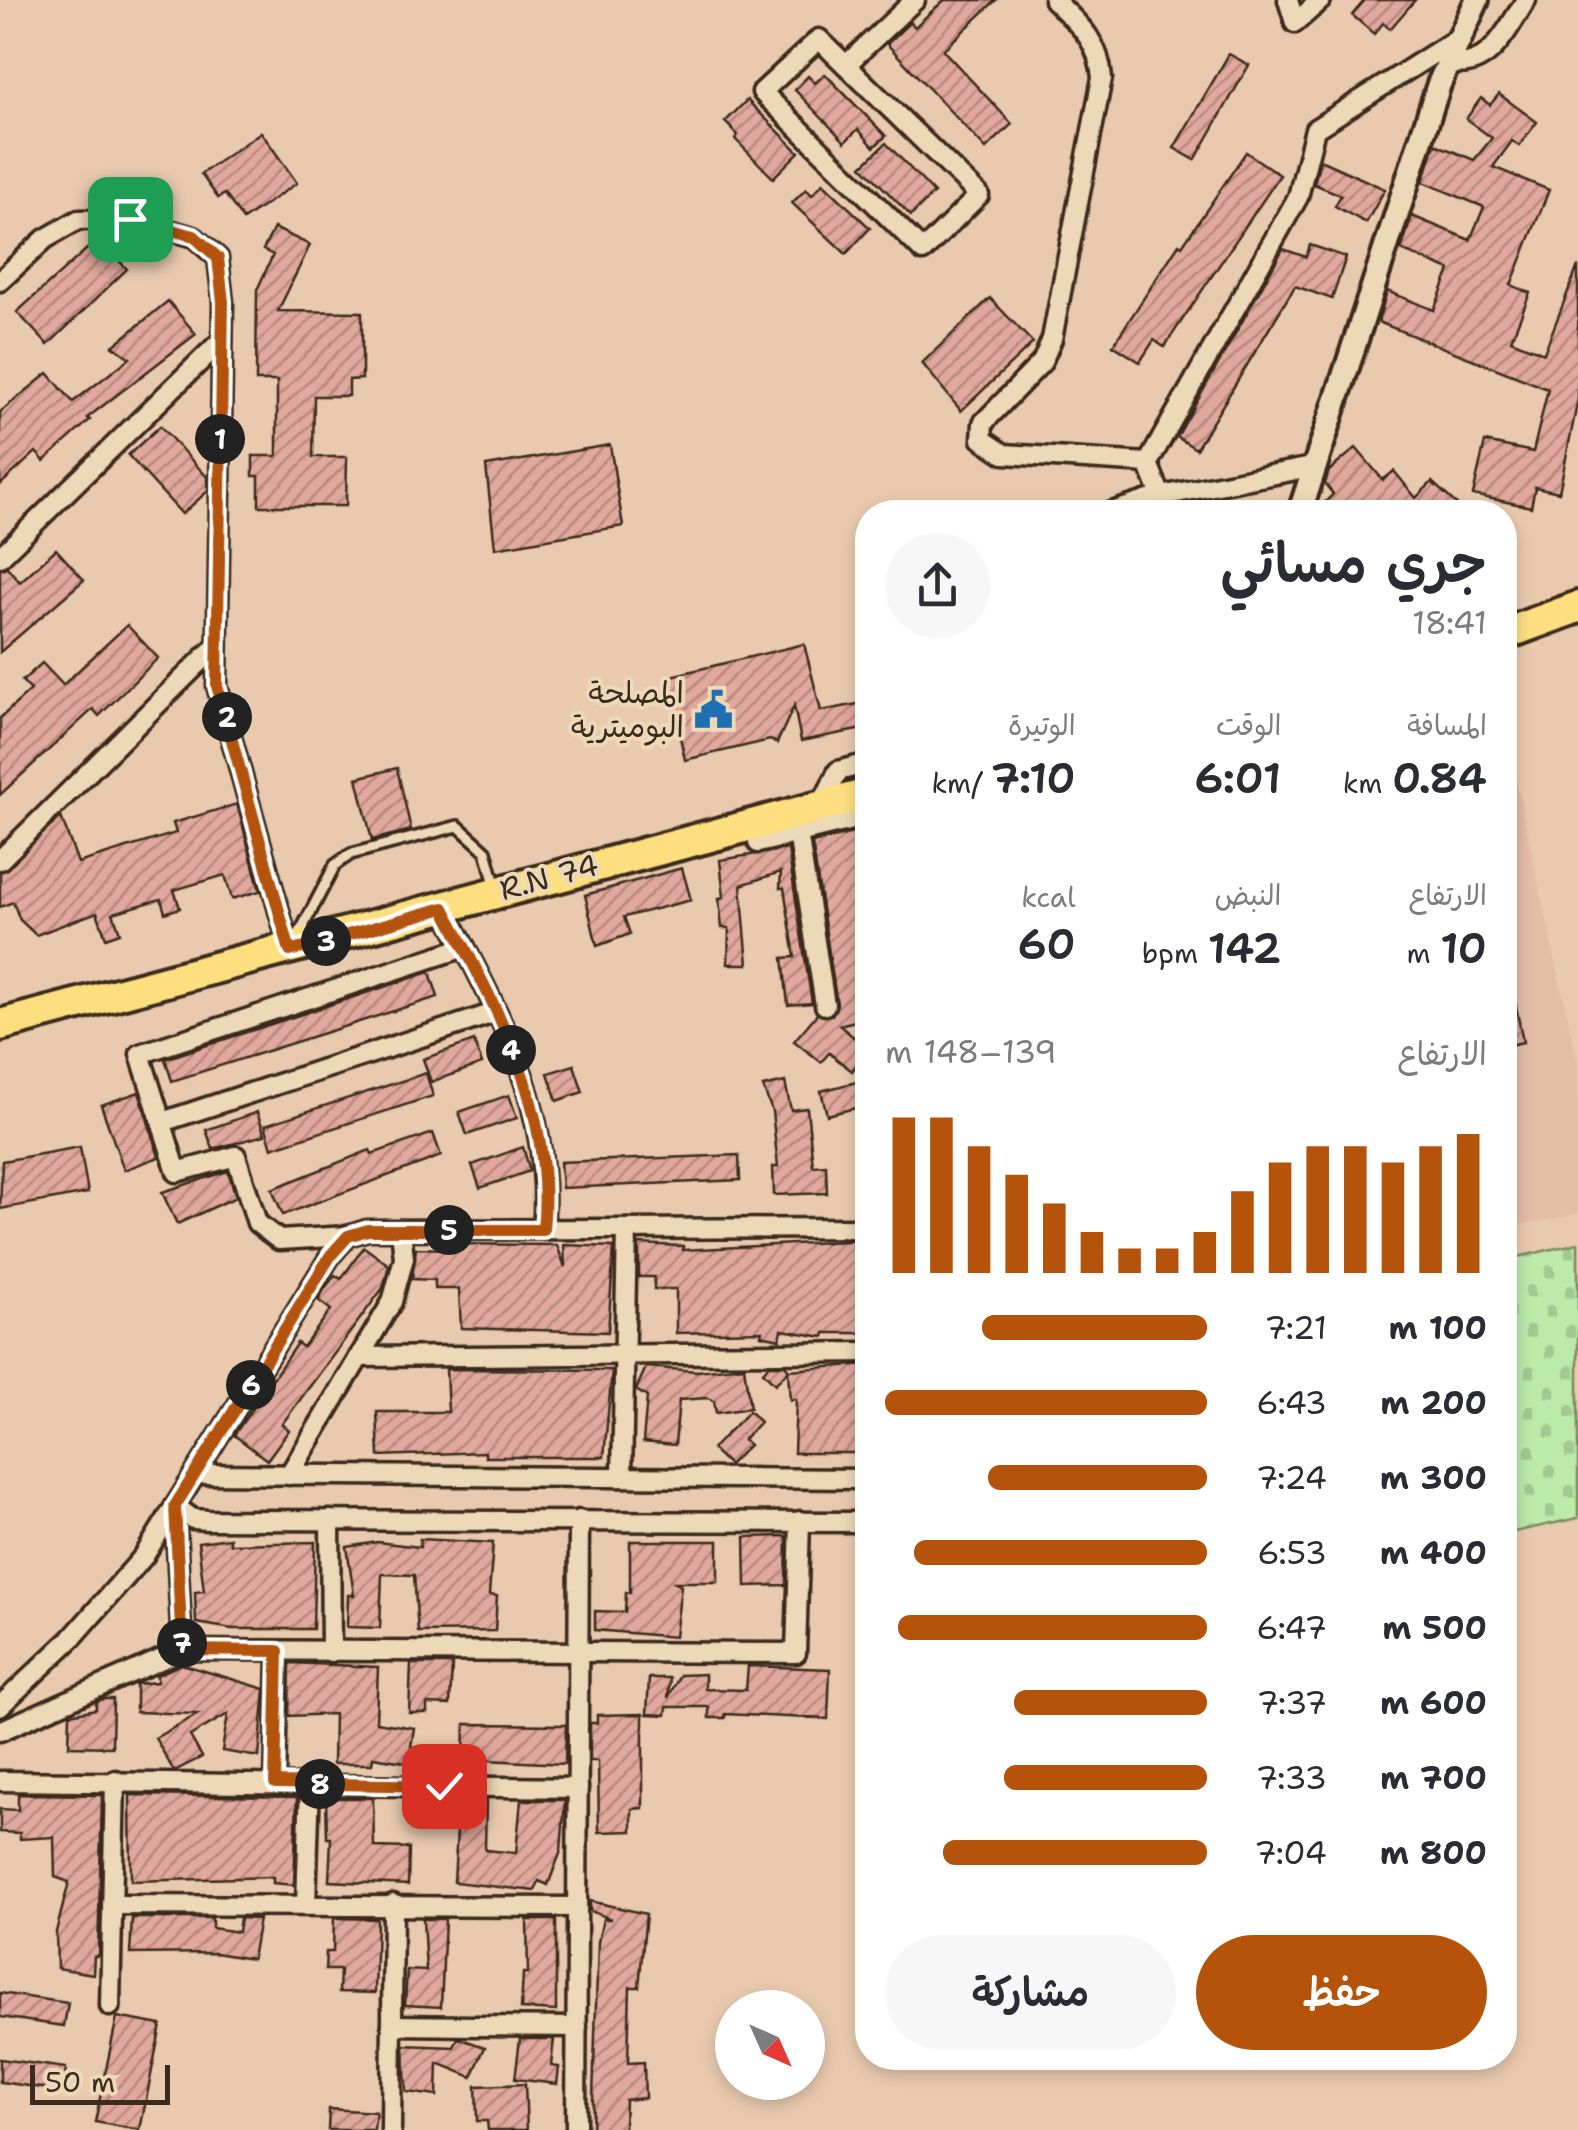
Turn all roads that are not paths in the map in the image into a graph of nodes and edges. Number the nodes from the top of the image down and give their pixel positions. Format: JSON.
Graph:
{"nodes":[{"id":1,"x":915,"y":0,"type":"edge"},
{"id":2,"x":1054,"y":0,"type":"edge"},
{"id":3,"x":1288,"y":0,"type":"edge"},
{"id":4,"x":1321,"y":0,"type":"edge"},
{"id":5,"x":1477,"y":0,"type":"edge"},
{"id":6,"x":1526,"y":0,"type":"edge"},
{"id":7,"x":1453,"y":52,"type":"junction"},
{"id":8,"x":848,"y":63,"type":"junction"},
{"id":9,"x":0,"y":281,"type":"edge"},
{"id":10,"x":222,"y":340,"type":"junction"},
{"id":11,"x":1148,"y":463,"type":"junction"},
{"id":12,"x":1317,"y":466,"type":"junction"},
{"id":13,"x":1160,"y":496,"type":"junction"},
{"id":14,"x":1148,"y":500,"type":"edge"},
{"id":15,"x":1304,"y":500,"type":"edge"},
{"id":16,"x":0,"y":557,"type":"edge"},
{"id":17,"x":1578,"y":607,"type":"edge"},
{"id":18,"x":1517,"y":630,"type":"edge"},
{"id":19,"x":216,"y":646,"type":"junction"},
{"id":20,"x":855,"y":767,"type":"edge"},
{"id":21,"x":855,"y":797,"type":"edge"},
{"id":22,"x":821,"y":806,"type":"junction"},
{"id":23,"x":855,"y":819,"type":"edge"},
{"id":24,"x":798,"y":833,"type":"junction"},
{"id":25,"x":758,"y":843,"type":"dead end"},
{"id":26,"x":0,"y":860,"type":"edge"},
{"id":27,"x":497,"y":891,"type":"junction"},
{"id":28,"x":444,"y":908,"type":"junction"},
{"id":29,"x":465,"y":947,"type":"junction"},
{"id":30,"x":290,"y":951,"type":"junction"},
{"id":31,"x":825,"y":1005,"type":"dead end"},
{"id":32,"x":494,"y":1013,"type":"junction"},
{"id":33,"x":0,"y":1025,"type":"edge"},
{"id":34,"x":162,"y":1122,"type":"junction"},
{"id":35,"x":855,"y":1228,"type":"edge"},
{"id":36,"x":627,"y":1229,"type":"junction"},
{"id":37,"x":402,"y":1230,"type":"junction"},
{"id":38,"x":543,"y":1230,"type":"junction"},
{"id":39,"x":348,"y":1236,"type":"junction"},
{"id":40,"x":855,"y":1352,"type":"edge"},
{"id":41,"x":623,"y":1354,"type":"junction"},
{"id":42,"x":359,"y":1357,"type":"junction"},
{"id":43,"x":196,"y":1474,"type":"junction"},
{"id":44,"x":289,"y":1475,"type":"junction"},
{"id":45,"x":622,"y":1477,"type":"junction"},
{"id":46,"x":855,"y":1479,"type":"edge"},
{"id":47,"x":175,"y":1506,"type":"junction"},
{"id":48,"x":330,"y":1520,"type":"junction"},
{"id":49,"x":579,"y":1520,"type":"junction"},
{"id":50,"x":800,"y":1521,"type":"junction"},
{"id":51,"x":855,"y":1522,"type":"edge"},
{"id":52,"x":182,"y":1650,"type":"junction"},
{"id":53,"x":278,"y":1651,"type":"junction"},
{"id":54,"x":332,"y":1652,"type":"junction"},
{"id":55,"x":578,"y":1655,"type":"junction"},
{"id":56,"x":0,"y":1706,"type":"edge"},
{"id":57,"x":0,"y":1732,"type":"edge"},
{"id":58,"x":115,"y":1780,"type":"junction"},
{"id":59,"x":0,"y":1782,"type":"edge"},
{"id":60,"x":275,"y":1783,"type":"junction"},
{"id":61,"x":310,"y":1784,"type":"junction"},
{"id":62,"x":578,"y":1788,"type":"junction"},
{"id":63,"x":306,"y":1904,"type":"junction"},
{"id":64,"x":392,"y":1904,"type":"junction"},
{"id":65,"x":112,"y":1905,"type":"junction"},
{"id":66,"x":577,"y":1906,"type":"junction"},
{"id":67,"x":110,"y":2006,"type":"dead end"},
{"id":68,"x":392,"y":2025,"type":"junction"},
{"id":69,"x":577,"y":2027,"type":"junction"},
{"id":70,"x":391,"y":2130,"type":"edge"},
{"id":71,"x":576,"y":2130,"type":"edge"}],
"edges":[{"from":1,"to":8,"type":"street"},
{"from":2,"to":11,"type":"street"},
{"from":3,"to":4,"type":"street"},
{"from":5,"to":7,"type":"street"},
{"from":6,"to":7,"type":"street"},
{"from":7,"to":11,"type":"street"},
{"from":7,"to":12,"type":"street"},
{"from":8,"to":8,"type":"street"},
{"from":9,"to":10,"type":"street"},
{"from":10,"to":16,"type":"street"},
{"from":10,"to":19,"type":"street"},
{"from":11,"to":13,"type":"street"},
{"from":12,"to":13,"type":"street"},
{"from":12,"to":15,"type":"street"},
{"from":13,"to":14,"type":"street"},
{"from":17,"to":18,"type":"main road"},
{"from":19,"to":26,"type":"street"},
{"from":19,"to":30,"type":"street"},
{"from":20,"to":22,"type":"street"},
{"from":21,"to":22,"type":"main road","name":"R.N 74"},
{"from":22,"to":27,"type":"main road","name":"R.N 74"},
{"from":23,"to":24,"type":"street"},
{"from":24,"to":25,"type":"street"},
{"from":24,"to":31,"type":"street"},
{"from":27,"to":28,"type":"main road","name":"R.N 74"},
{"from":27,"to":30,"type":"lane"},
{"from":28,"to":29,"type":"street"},
{"from":28,"to":30,"type":"main road","name":"R.N 74"},
{"from":29,"to":32,"type":"street"},
{"from":29,"to":34,"type":"street"},
{"from":30,"to":33,"type":"main road","name":"R.N 74"},
{"from":32,"to":34,"type":"street"},
{"from":32,"to":38,"type":"street"},
{"from":34,"to":39,"type":"street"},
{"from":35,"to":36,"type":"street"},
{"from":36,"to":38,"type":"street"},
{"from":36,"to":41,"type":"street"},
{"from":37,"to":38,"type":"street"},
{"from":37,"to":39,"type":"street"},
{"from":37,"to":42,"type":"street"},
{"from":39,"to":43,"type":"street"},
{"from":40,"to":41,"type":"street"},
{"from":41,"to":42,"type":"street"},
{"from":41,"to":45,"type":"street"},
{"from":42,"to":44,"type":"street"},
{"from":43,"to":44,"type":"street"},
{"from":43,"to":47,"type":"street"},
{"from":44,"to":45,"type":"street"},
{"from":45,"to":46,"type":"street"},
{"from":47,"to":48,"type":"street"},
{"from":47,"to":52,"type":"street"},
{"from":47,"to":56,"type":"street"},
{"from":48,"to":49,"type":"street"},
{"from":48,"to":54,"type":"street"},
{"from":49,"to":50,"type":"street"},
{"from":49,"to":55,"type":"street"},
{"from":50,"to":51,"type":"street"},
{"from":50,"to":55,"type":"street"},
{"from":52,"to":53,"type":"street"},
{"from":52,"to":57,"type":"street"},
{"from":53,"to":54,"type":"street"},
{"from":53,"to":60,"type":"street"},
{"from":54,"to":55,"type":"street"},
{"from":55,"to":62,"type":"street"},
{"from":58,"to":59,"type":"street"},
{"from":58,"to":60,"type":"street"},
{"from":58,"to":65,"type":"street"},
{"from":60,"to":61,"type":"street"},
{"from":61,"to":62,"type":"street"},
{"from":61,"to":63,"type":"street"},
{"from":62,"to":66,"type":"street"},
{"from":63,"to":64,"type":"street"},
{"from":63,"to":65,"type":"street"},
{"from":64,"to":66,"type":"street"},
{"from":64,"to":68,"type":"street"},
{"from":65,"to":67,"type":"street"},
{"from":66,"to":69,"type":"street"},
{"from":68,"to":69,"type":"street"},
{"from":68,"to":70,"type":"street"},
{"from":69,"to":71,"type":"street"}]}
